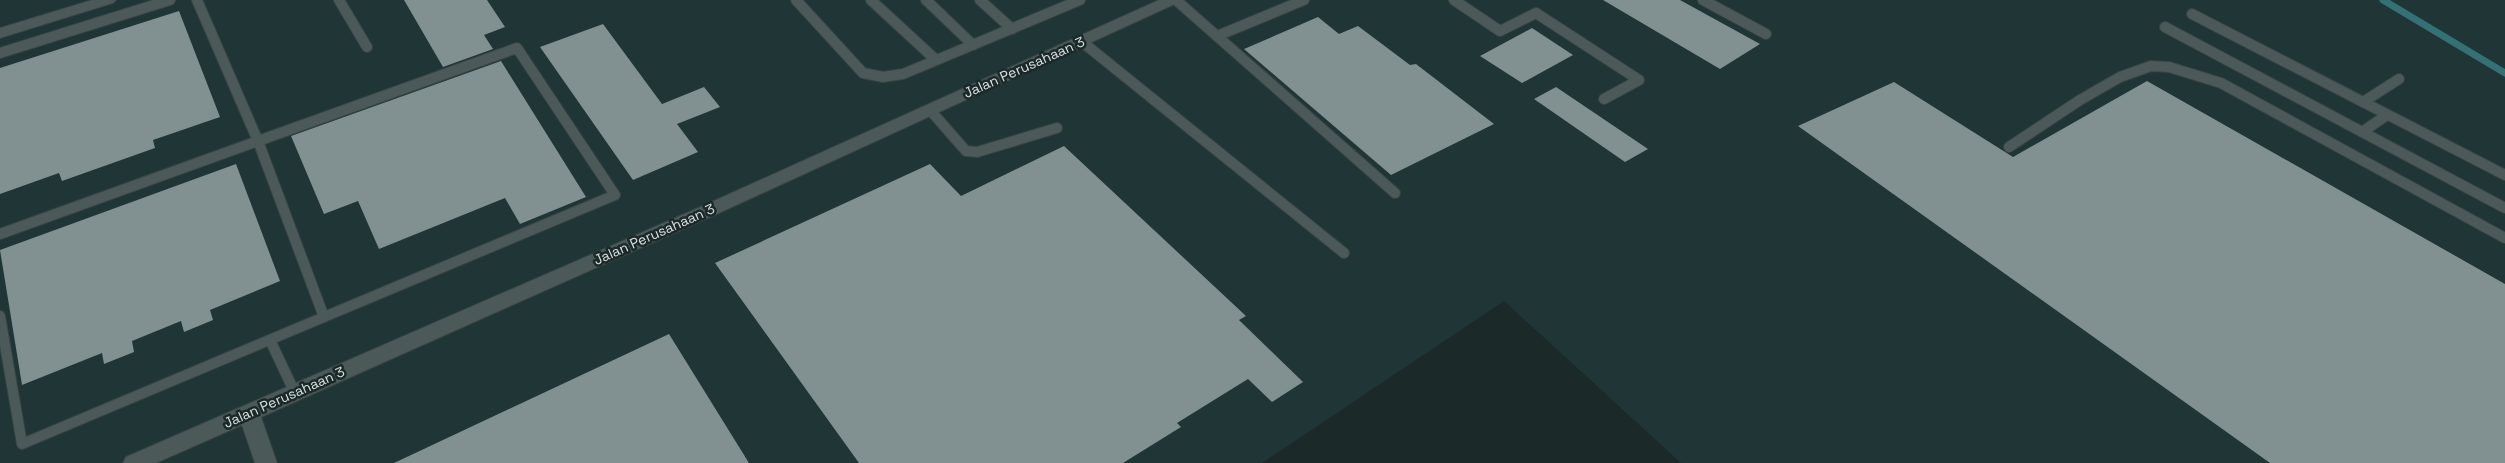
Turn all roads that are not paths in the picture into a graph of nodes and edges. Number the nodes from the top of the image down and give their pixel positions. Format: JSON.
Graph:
{"nodes":[{"id":1,"x":108,"y":0,"type":"edge"},
{"id":2,"x":170,"y":0,"type":"edge"},
{"id":3,"x":197,"y":0,"type":"edge"},
{"id":4,"x":339,"y":0,"type":"edge"},
{"id":5,"x":796,"y":0,"type":"edge"},
{"id":6,"x":871,"y":0,"type":"edge"},
{"id":7,"x":926,"y":0,"type":"edge"},
{"id":8,"x":980,"y":0,"type":"edge"},
{"id":9,"x":1080,"y":0,"type":"edge"},
{"id":10,"x":1172,"y":0,"type":"edge"},
{"id":11,"x":1176,"y":0,"type":"edge"},
{"id":12,"x":1304,"y":0,"type":"edge"},
{"id":13,"x":1454,"y":0,"type":"edge"},
{"id":14,"x":1704,"y":0,"type":"edge"},
{"id":15,"x":1065,"y":2,"type":"edge"},
{"id":16,"x":2192,"y":14,"type":"dead end"},
{"id":17,"x":2164,"y":27,"type":"dead end"},
{"id":18,"x":1012,"y":29,"type":"junction"},
{"id":19,"x":0,"y":33,"type":"edge"},
{"id":20,"x":1766,"y":34,"type":"dead end"},
{"id":21,"x":1217,"y":36,"type":"junction"},
{"id":22,"x":1081,"y":41,"type":"junction"},
{"id":23,"x":973,"y":45,"type":"junction"},
{"id":24,"x":367,"y":48,"type":"dead end"},
{"id":25,"x":0,"y":53,"type":"edge"},
{"id":26,"x":936,"y":60,"type":"junction"},
{"id":27,"x":2398,"y":79,"type":"dead end"},
{"id":28,"x":1604,"y":99,"type":"dead end"},
{"id":29,"x":2363,"y":102,"type":"junction"},
{"id":30,"x":930,"y":110,"type":"junction"},
{"id":31,"x":2387,"y":115,"type":"junction"},
{"id":32,"x":1057,"y":128,"type":"dead end"},
{"id":33,"x":2362,"y":132,"type":"junction"},
{"id":34,"x":258,"y":140,"type":"junction"},
{"id":35,"x":2009,"y":147,"type":"dead end"},
{"id":36,"x":2505,"y":175,"type":"edge"},
{"id":37,"x":1394,"y":193,"type":"dead end"},
{"id":38,"x":2505,"y":208,"type":"edge"},
{"id":39,"x":0,"y":234,"type":"edge"},
{"id":40,"x":2505,"y":238,"type":"edge"},
{"id":41,"x":1344,"y":253,"type":"dead end"},
{"id":42,"x":0,"y":316,"type":"edge"},
{"id":43,"x":324,"y":317,"type":"junction"},
{"id":44,"x":270,"y":340,"type":"junction"},
{"id":45,"x":294,"y":393,"type":"junction"},
{"id":46,"x":249,"y":413,"type":"junction"},
{"id":47,"x":134,"y":463,"type":"edge"},
{"id":48,"x":266,"y":463,"type":"edge"}],
"edges":[{"from":1,"to":19,"type":"street"},
{"from":2,"to":25,"type":"lane"},
{"from":3,"to":34,"type":"lane"},
{"from":4,"to":24,"type":"lane"},
{"from":5,"to":26,"type":"lane"},
{"from":6,"to":26,"type":"lane"},
{"from":7,"to":23,"type":"lane"},
{"from":8,"to":18,"type":"lane"},
{"from":9,"to":15,"type":"lane"},
{"from":10,"to":22,"type":"street","name":"Jalan Perusahaan 3"},
{"from":11,"to":21,"type":"lane"},
{"from":12,"to":21,"type":"lane"},
{"from":13,"to":28,"type":"lane"},
{"from":14,"to":20,"type":"lane"},
{"from":15,"to":18,"type":"lane"},
{"from":16,"to":29,"type":"lane"},
{"from":17,"to":33,"type":"lane"},
{"from":18,"to":23,"type":"lane"},
{"from":21,"to":37,"type":"lane"},
{"from":22,"to":30,"type":"street","name":"Jalan Perusahaan 3"},
{"from":22,"to":41,"type":"lane"},
{"from":23,"to":26,"type":"lane"},
{"from":27,"to":29,"type":"lane"},
{"from":29,"to":31,"type":"lane"},
{"from":30,"to":32,"type":"lane"},
{"from":30,"to":45,"type":"street","name":"Jalan Perusahaan 3"},
{"from":31,"to":33,"type":"lane"},
{"from":31,"to":36,"type":"lane"},
{"from":33,"to":38,"type":"lane"},
{"from":34,"to":39,"type":"lane"},
{"from":34,"to":43,"type":"lane"},
{"from":34,"to":43,"type":"lane"},
{"from":35,"to":40,"type":"lane"},
{"from":42,"to":44,"type":"lane"},
{"from":43,"to":44,"type":"lane"},
{"from":44,"to":45,"type":"lane"},
{"from":45,"to":46,"type":"street","name":"Jalan Perusahaan 3"},
{"from":46,"to":47,"type":"street","name":"Jalan Perusahaan 3"},
{"from":46,"to":48,"type":"street"}]}
